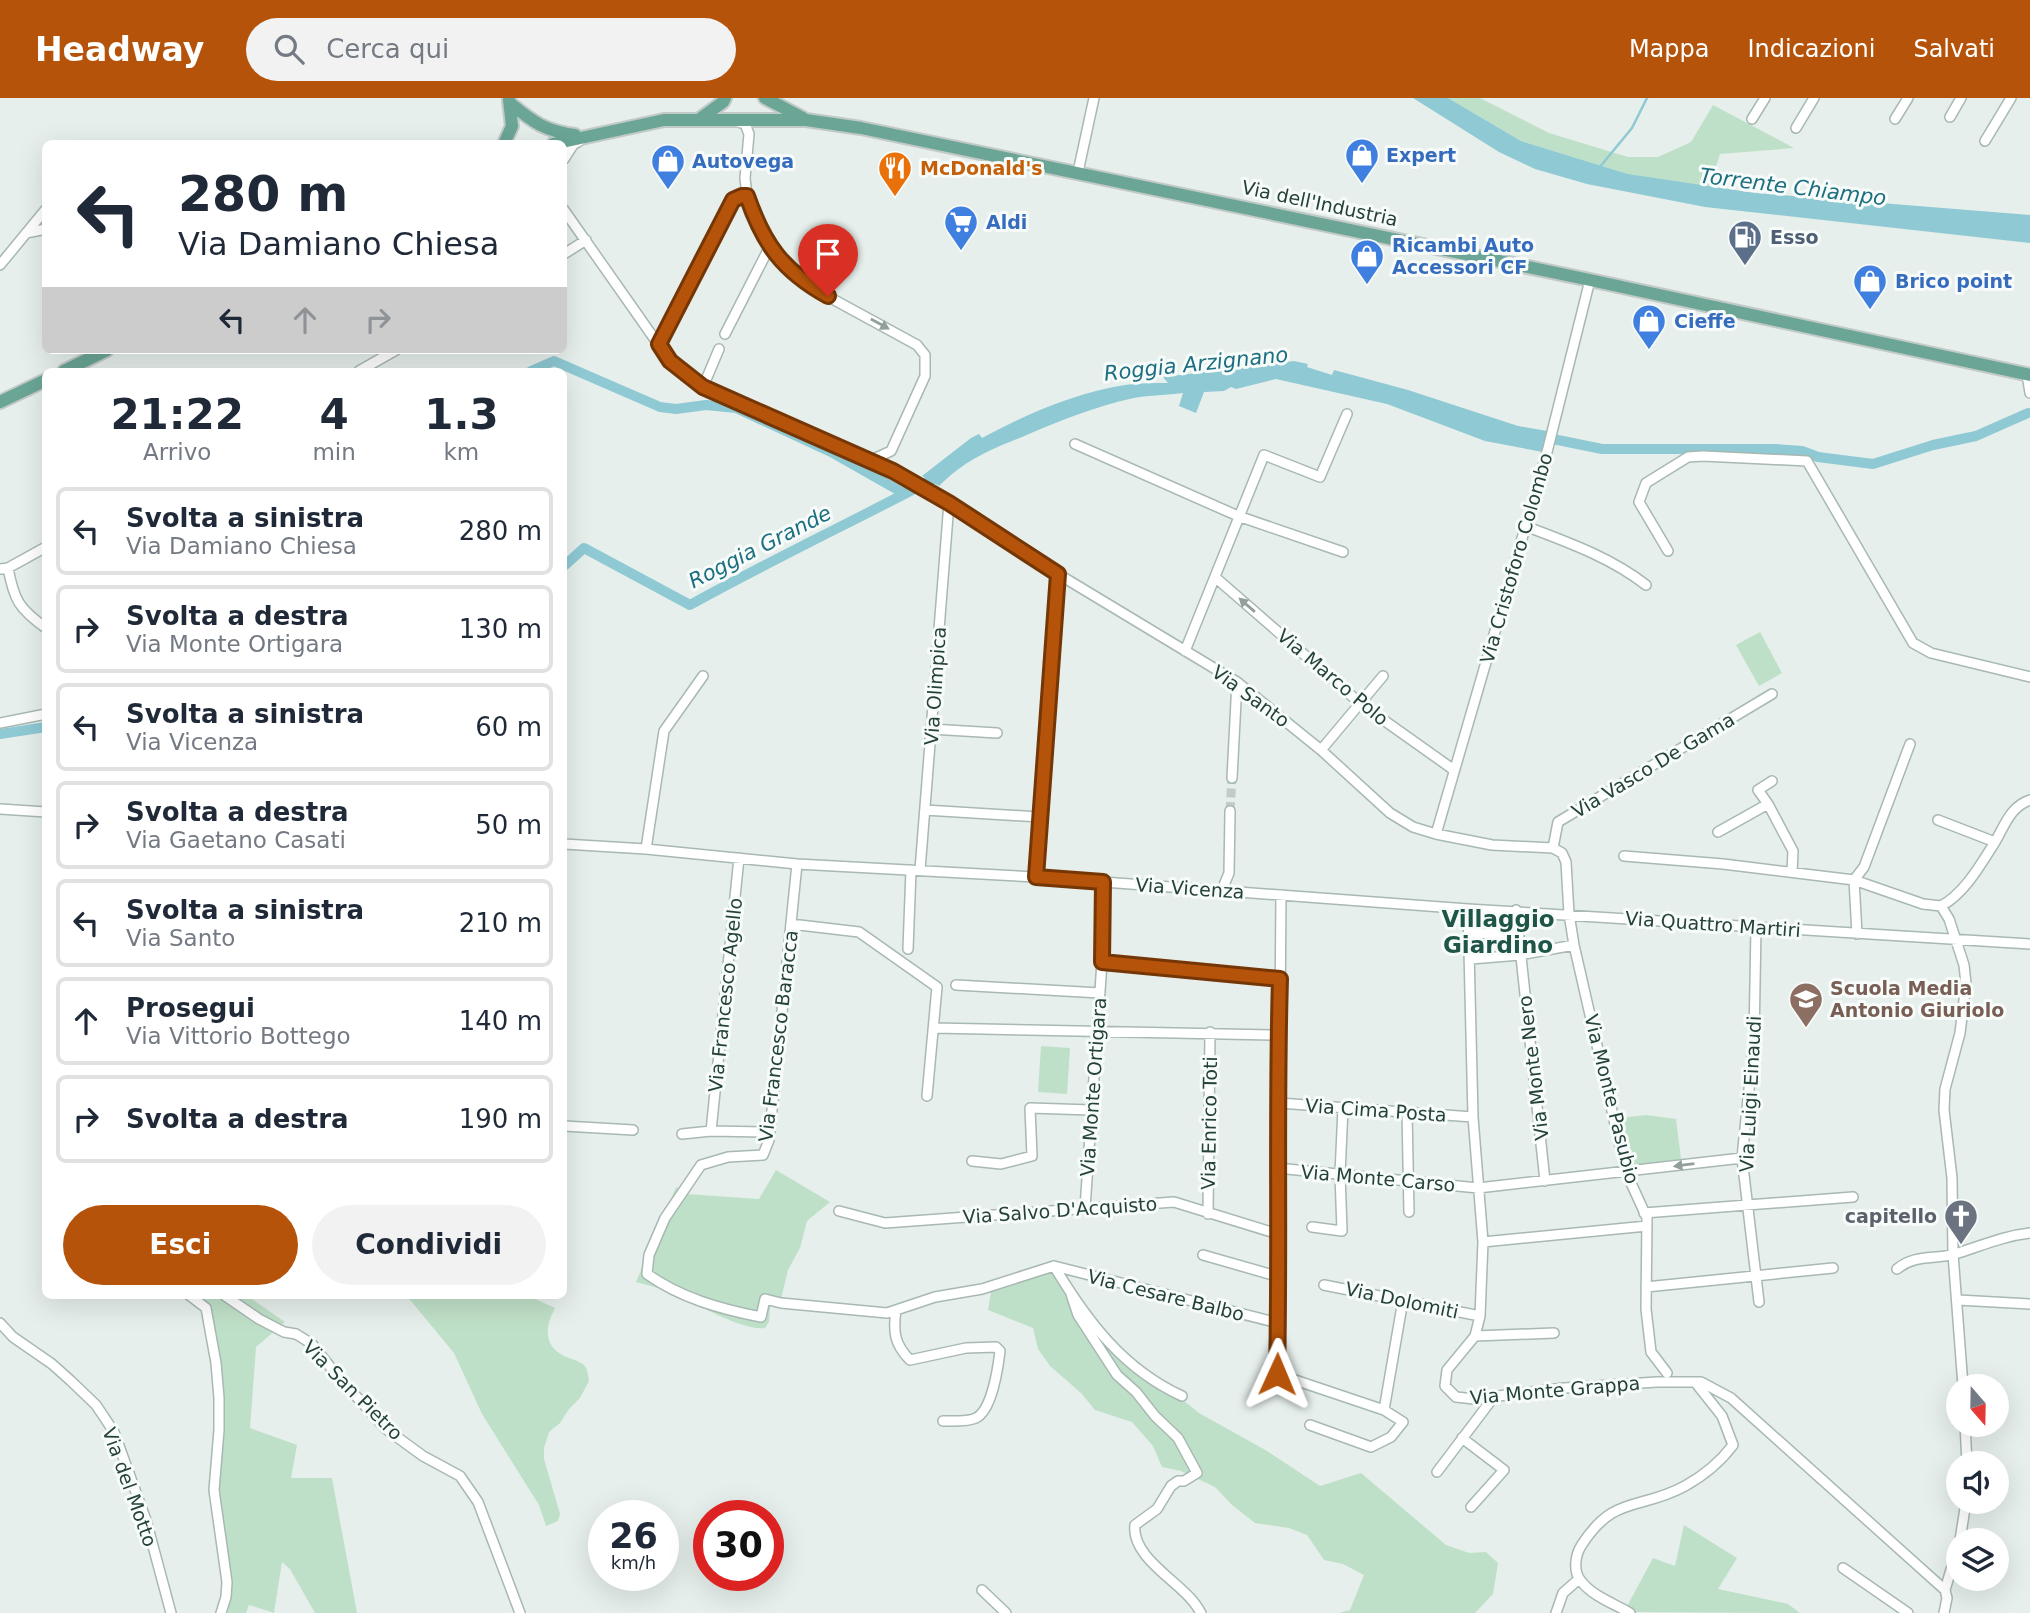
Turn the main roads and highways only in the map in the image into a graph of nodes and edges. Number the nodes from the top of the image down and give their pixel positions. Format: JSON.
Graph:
{"nodes":[{"id":1,"x":725,"y":98,"type":"edge"},
{"id":2,"x":765,"y":98,"type":"edge"},
{"id":3,"x":509,"y":101,"type":"edge"},
{"id":4,"x":700,"y":119,"type":"junction"},
{"id":5,"x":806,"y":120,"type":"junction"},
{"id":6,"x":587,"y":136,"type":"junction"},
{"id":7,"x":506,"y":140,"type":"edge"},
{"id":8,"x":567,"y":141,"type":"edge"},
{"id":9,"x":99,"y":354,"type":"edge"},
{"id":10,"x":70,"y":368,"type":"edge"},
{"id":11,"x":2029,"y":375,"type":"edge"},
{"id":12,"x":42,"y":382,"type":"edge"},
{"id":13,"x":0,"y":402,"type":"edge"}],
"edges":[{"from":1,"to":4,"type":"main road"},
{"from":2,"to":5,"type":"main road","name":"Via dell'Industria"},
{"from":3,"to":6,"type":"main road","name":"Via dell'Industria"},
{"from":3,"to":7,"type":"main road","name":"Via dell'Industria"},
{"from":4,"to":5,"type":"main road","name":"Via dell'Industria"},
{"from":4,"to":6,"type":"main road","name":"Via dell'Industria"},
{"from":5,"to":11,"type":"main road","name":"Via dell'Industria"},
{"from":6,"to":8,"type":"main road","name":"Via dell'Industria"},
{"from":9,"to":10,"type":"main road"},
{"from":12,"to":13,"type":"main road"}]}
